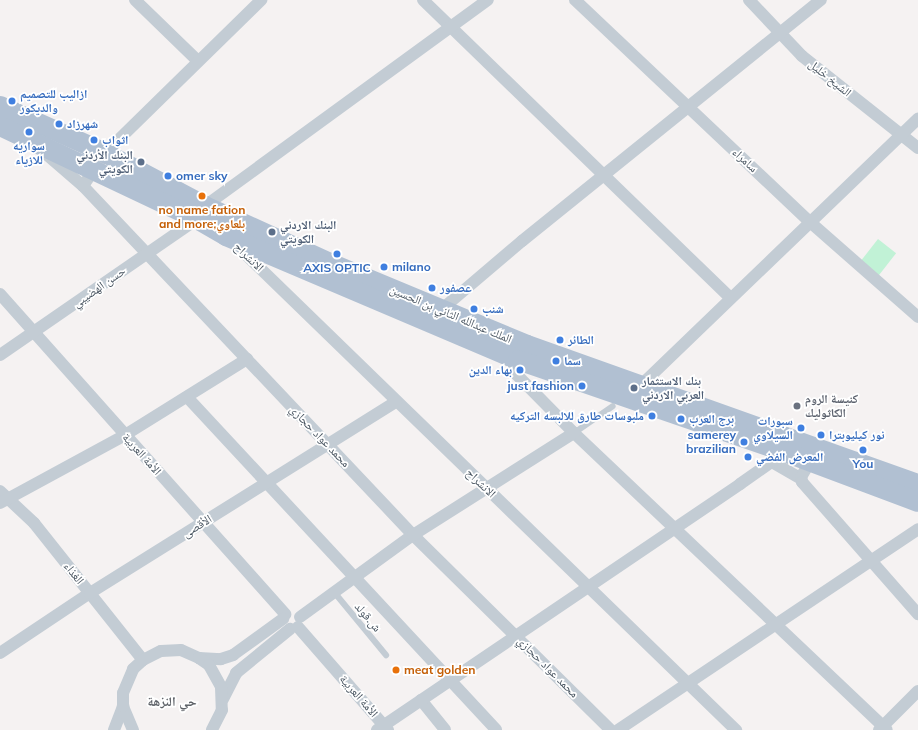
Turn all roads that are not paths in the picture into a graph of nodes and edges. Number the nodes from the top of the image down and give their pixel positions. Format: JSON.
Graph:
{"nodes":[{"id":1,"x":135,"y":0,"type":"edge"},
{"id":2,"x":261,"y":0,"type":"edge"},
{"id":3,"x":423,"y":0,"type":"edge"},
{"id":4,"x":488,"y":0,"type":"edge"},
{"id":5,"x":575,"y":0,"type":"edge"},
{"id":6,"x":749,"y":0,"type":"edge"},
{"id":7,"x":821,"y":0,"type":"edge"},
{"id":8,"x":451,"y":27,"type":"junction"},
{"id":9,"x":781,"y":34,"type":"junction"},
{"id":10,"x":197,"y":60,"type":"junction"},
{"id":11,"x":0,"y":106,"type":"edge"},
{"id":12,"x":689,"y":107,"type":"junction"},
{"id":13,"x":918,"y":120,"type":"edge"},
{"id":14,"x":0,"y":126,"type":"edge"},
{"id":15,"x":902,"y":135,"type":"junction"},
{"id":16,"x":31,"y":142,"type":"junction"},
{"id":17,"x":918,"y":148,"type":"edge"},
{"id":18,"x":105,"y":153,"type":"junction"},
{"id":19,"x":93,"y":169,"type":"junction"},
{"id":20,"x":603,"y":176,"type":"junction"},
{"id":21,"x":83,"y":186,"type":"junction"},
{"id":22,"x":201,"y":213,"type":"junction"},
{"id":23,"x":810,"y":222,"type":"junction"},
{"id":24,"x":226,"y":236,"type":"junction"},
{"id":25,"x":146,"y":254,"type":"junction"},
{"id":26,"x":0,"y":294,"type":"edge"},
{"id":27,"x":730,"y":297,"type":"junction"},
{"id":28,"x":442,"y":309,"type":"junction"},
{"id":29,"x":918,"y":318,"type":"edge"},
{"id":30,"x":33,"y":333,"type":"junction"},
{"id":31,"x":0,"y":355,"type":"edge"},
{"id":32,"x":247,"y":360,"type":"junction"},
{"id":33,"x":518,"y":360,"type":"junction"},
{"id":34,"x":628,"y":396,"type":"junction"},
{"id":35,"x":187,"y":397,"type":"junction"},
{"id":36,"x":396,"y":402,"type":"junction"},
{"id":37,"x":574,"y":433,"type":"junction"},
{"id":38,"x":125,"y":435,"type":"junction"},
{"id":39,"x":329,"y":445,"type":"junction"},
{"id":40,"x":776,"y":456,"type":"junction"},
{"id":41,"x":810,"y":462,"type":"junction"},
{"id":42,"x":801,"y":479,"type":"junction"},
{"id":43,"x":268,"y":483,"type":"junction"},
{"id":44,"x":918,"y":484,"type":"edge"},
{"id":45,"x":486,"y":489,"type":"junction"},
{"id":46,"x":2,"y":498,"type":"edge"},
{"id":47,"x":918,"y":502,"type":"edge"},
{"id":48,"x":203,"y":521,"type":"junction"},
{"id":49,"x":674,"y":527,"type":"junction"},
{"id":50,"x":918,"y":529,"type":"edge"},
{"id":51,"x":413,"y":535,"type":"junction"},
{"id":52,"x":871,"y":562,"type":"junction"},
{"id":53,"x":354,"y":577,"type":"junction"},
{"id":54,"x":589,"y":588,"type":"junction"},
{"id":55,"x":334,"y":592,"type":"junction"},
{"id":56,"x":90,"y":593,"type":"junction"},
{"id":57,"x":918,"y":614,"type":"edge"},
{"id":58,"x":284,"y":616,"type":"junction"},
{"id":59,"x":296,"y":624,"type":"junction"},
{"id":60,"x":776,"y":624,"type":"junction"},
{"id":61,"x":515,"y":635,"type":"junction"},
{"id":62,"x":0,"y":653,"type":"edge"},
{"id":63,"x":386,"y":655,"type":"dead end"},
{"id":64,"x":199,"y":658,"type":"junction"},
{"id":65,"x":143,"y":660,"type":"junction"},
{"id":66,"x":450,"y":680,"type":"junction"},
{"id":67,"x":687,"y":683,"type":"junction"},
{"id":68,"x":918,"y":691,"type":"edge"},
{"id":69,"x":223,"y":699,"type":"junction"},
{"id":70,"x":421,"y":700,"type":"junction"},
{"id":71,"x":123,"y":706,"type":"junction"},
{"id":72,"x":383,"y":728,"type":"edge"},
{"id":73,"x":883,"y":729,"type":"edge"},
{"id":74,"x":114,"y":730,"type":"edge"},
{"id":75,"x":133,"y":730,"type":"edge"},
{"id":76,"x":213,"y":730,"type":"edge"},
{"id":77,"x":445,"y":730,"type":"edge"},
{"id":78,"x":496,"y":730,"type":"edge"},
{"id":79,"x":611,"y":730,"type":"edge"},
{"id":80,"x":618,"y":730,"type":"edge"},
{"id":81,"x":736,"y":730,"type":"edge"}],
"edges":[{"from":1,"to":10,"type":"street"},
{"from":2,"to":10,"type":"street"},
{"from":3,"to":8,"type":"street"},
{"from":4,"to":8,"type":"street"},
{"from":5,"to":12,"type":"street","name":"سامراء"},
{"from":6,"to":9,"type":"street","name":"الشيخ خليل"},
{"from":7,"to":9,"type":"street"},
{"from":8,"to":20,"type":"street"},
{"from":8,"to":22,"type":"street"},
{"from":9,"to":12,"type":"street"},
{"from":9,"to":15,"type":"street","name":"الشيخ خليل"},
{"from":10,"to":18,"type":"street"},
{"from":11,"to":18,"type":"main road","name":"الملك عبدالله الثاني بن الحسين"},
{"from":12,"to":20,"type":"street"},
{"from":12,"to":23,"type":"street","name":"سامراء"},
{"from":13,"to":15,"type":"street"},
{"from":14,"to":16,"type":"main road","name":"الملك عبدالله الثاني بن الحسين"},
{"from":15,"to":17,"type":"street","name":"الشيخ خليل"},
{"from":15,"to":23,"type":"street"},
{"from":16,"to":19,"type":"main road","name":"الملك عبدالله الثاني بن الحسين"},
{"from":16,"to":21,"type":"street","name":"محمد عواد حجازي"},
{"from":18,"to":19,"type":"street"},
{"from":18,"to":22,"type":"main road","name":"الملك عبدالله الثاني بن الحسين"},
{"from":19,"to":21,"type":"street"},
{"from":19,"to":22,"type":"main road","name":"الملك عبدالله الثاني بن الحسين"},
{"from":20,"to":27,"type":"street"},
{"from":20,"to":28,"type":"street"},
{"from":21,"to":25,"type":"street","name":"محمد عواد حجازي"},
{"from":22,"to":24,"type":"main road","name":"الملك عبدالله الثاني بن الحسين"},
{"from":22,"to":25,"type":"street","name":"حسن الهضيبي"},
{"from":22,"to":28,"type":"main road","name":"الملك عبدالله الثاني بن الحسين"},
{"from":23,"to":27,"type":"street"},
{"from":23,"to":29,"type":"street","name":"سامراء"},
{"from":24,"to":33,"type":"main road","name":"الملك عبدالله الثاني بن الحسين"},
{"from":24,"to":36,"type":"street","name":"الانشراح"},
{"from":25,"to":30,"type":"street","name":"حسن الهضيبي"},
{"from":25,"to":32,"type":"street","name":"محمد عواد حجازي"},
{"from":26,"to":30,"type":"street","name":"الأمة العربية"},
{"from":27,"to":34,"type":"street"},
{"from":28,"to":34,"type":"main road","name":"الملك عبدالله الثاني بن الحسين"},
{"from":30,"to":31,"type":"street","name":"حسن الهضيبي"},
{"from":30,"to":38,"type":"street","name":"الأمة العربية"},
{"from":32,"to":35,"type":"street"},
{"from":32,"to":39,"type":"street","name":"محمد عواد حجازي"},
{"from":33,"to":34,"type":"main road","name":"الملك عبدالله الثاني بن الحسين"},
{"from":33,"to":37,"type":"street"},
{"from":34,"to":37,"type":"lane"},
{"from":34,"to":40,"type":"main road","name":"الملك عبدالله الثاني بن الحسين"},
{"from":34,"to":44,"type":"main road","name":"الملك عبدالله الثاني بن الحسين"},
{"from":35,"to":38,"type":"street"},
{"from":35,"to":43,"type":"street"},
{"from":36,"to":39,"type":"street","name":"الأقصى"},
{"from":36,"to":45,"type":"street","name":"الانشراح"},
{"from":37,"to":45,"type":"street"},
{"from":37,"to":49,"type":"street"},
{"from":38,"to":46,"type":"street"},
{"from":38,"to":48,"type":"street","name":"الأمة العربية"},
{"from":39,"to":43,"type":"street","name":"الأقصى"},
{"from":39,"to":51,"type":"street","name":"محمد عواد حجازي"},
{"from":40,"to":41,"type":"main road","name":"الملك عبدالله الثاني بن الحسين"},
{"from":40,"to":42,"type":"street"},
{"from":40,"to":49,"type":"street"},
{"from":41,"to":42,"type":"street"},
{"from":41,"to":47,"type":"main road","name":"الملك عبدالله الثاني بن الحسين"},
{"from":42,"to":52,"type":"street"},
{"from":43,"to":48,"type":"street","name":"الأقصى"},
{"from":43,"to":53,"type":"street"},
{"from":45,"to":51,"type":"street"},
{"from":45,"to":54,"type":"street","name":"الانشراح"},
{"from":46,"to":56,"type":"street","name":"الغذاء"},
{"from":48,"to":56,"type":"street","name":"الأقصى"},
{"from":48,"to":58,"type":"street","name":"الأمة العربية"},
{"from":49,"to":54,"type":"street"},
{"from":49,"to":60,"type":"street"},
{"from":50,"to":52,"type":"street"},
{"from":51,"to":53,"type":"street"},
{"from":51,"to":61,"type":"street","name":"محمد عواد حجازي"},
{"from":52,"to":57,"type":"street"},
{"from":52,"to":60,"type":"street"},
{"from":53,"to":55,"type":"street"},
{"from":53,"to":66,"type":"street"},
{"from":54,"to":61,"type":"street"},
{"from":54,"to":67,"type":"street","name":"الانشراح"},
{"from":55,"to":59,"type":"street"},
{"from":55,"to":63,"type":"lane","name":"ش.قولد"},
{"from":56,"to":62,"type":"street","name":"الأقصى"},
{"from":56,"to":65,"type":"street","name":"الغذاء"},
{"from":58,"to":59,"type":"street","name":"الأمة العربية"},
{"from":58,"to":64,"type":"street"},
{"from":59,"to":69,"type":"street"},
{"from":59,"to":72,"type":"street","name":"الأمة العربية"},
{"from":60,"to":67,"type":"street"},
{"from":60,"to":73,"type":"street"},
{"from":61,"to":66,"type":"street"},
{"from":61,"to":79,"type":"street","name":"محمد عواد حجازي"},
{"from":64,"to":65,"type":"street"},
{"from":64,"to":69,"type":"street"},
{"from":65,"to":71,"type":"street"},
{"from":66,"to":70,"type":"street"},
{"from":66,"to":78,"type":"street"},
{"from":67,"to":80,"type":"street"},
{"from":67,"to":81,"type":"street","name":"الانشراح"},
{"from":68,"to":73,"type":"street"},
{"from":69,"to":76,"type":"street"},
{"from":70,"to":72,"type":"street"},
{"from":70,"to":77,"type":"street"},
{"from":71,"to":74,"type":"street"},
{"from":71,"to":75,"type":"street"}]}
